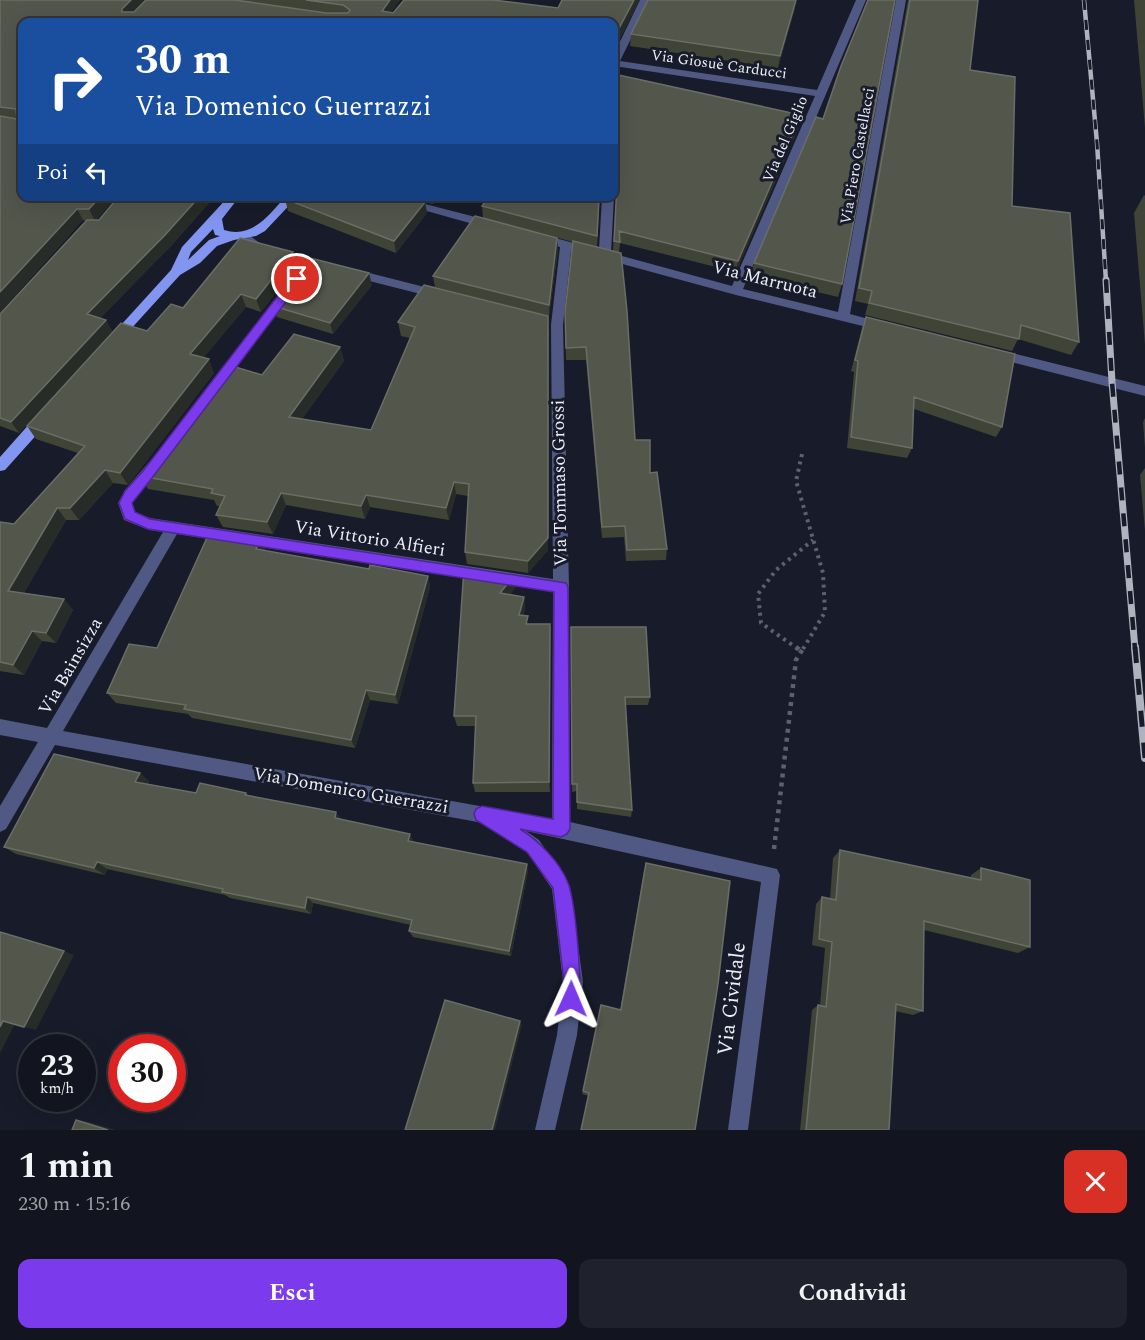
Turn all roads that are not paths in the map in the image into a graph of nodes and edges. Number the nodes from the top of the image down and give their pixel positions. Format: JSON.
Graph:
{"nodes":[{"id":1,"x":645,"y":0,"type":"edge"},
{"id":2,"x":861,"y":0,"type":"edge"},
{"id":3,"x":901,"y":0,"type":"edge"},
{"id":4,"x":618,"y":55,"type":"edge"},
{"id":5,"x":618,"y":64,"type":"edge"},
{"id":6,"x":821,"y":94,"type":"junction"},
{"id":7,"x":231,"y":201,"type":"edge"},
{"id":8,"x":288,"y":201,"type":"edge"},
{"id":9,"x":397,"y":201,"type":"edge"},
{"id":10,"x":608,"y":201,"type":"edge"},
{"id":11,"x":216,"y":219,"type":"junction"},
{"id":12,"x":505,"y":229,"type":"edge"},
{"id":13,"x":528,"y":235,"type":"edge"},
{"id":14,"x":244,"y":236,"type":"junction"},
{"id":15,"x":230,"y":237,"type":"junction"},
{"id":16,"x":566,"y":245,"type":"junction"},
{"id":17,"x":606,"y":255,"type":"junction"},
{"id":18,"x":303,"y":270,"type":"junction"},
{"id":19,"x":176,"y":272,"type":"junction"},
{"id":20,"x":736,"y":291,"type":"junction"},
{"id":21,"x":456,"y":299,"type":"edge"},
{"id":22,"x":843,"y":317,"type":"junction"},
{"id":23,"x":899,"y":331,"type":"edge"},
{"id":24,"x":104,"y":352,"type":"edge"},
{"id":25,"x":987,"y":352,"type":"edge"},
{"id":26,"x":211,"y":391,"type":"edge"},
{"id":27,"x":1145,"y":391,"type":"edge"},
{"id":28,"x":56,"y":405,"type":"edge"},
{"id":29,"x":162,"y":456,"type":"edge"},
{"id":30,"x":0,"y":466,"type":"edge"},
{"id":31,"x":173,"y":528,"type":"junction"},
{"id":32,"x":561,"y":587,"type":"junction"},
{"id":33,"x":0,"y":727,"type":"edge"},
{"id":34,"x":51,"y":736,"type":"junction"},
{"id":35,"x":482,"y":814,"type":"junction"},
{"id":36,"x":0,"y":823,"type":"edge"},
{"id":37,"x":561,"y":829,"type":"junction"},
{"id":38,"x":771,"y":874,"type":"joint"},
{"id":39,"x":544,"y":1130,"type":"edge"},
{"id":40,"x":738,"y":1130,"type":"edge"}],
"edges":[{"from":1,"to":4,"type":"street"},
{"from":2,"to":6,"type":"street","name":"Via del Giglio"},
{"from":3,"to":22,"type":"street","name":"Via Piero Castellacci"},
{"from":5,"to":6,"type":"street","name":"Via Giosuè Carducci"},
{"from":6,"to":20,"type":"street","name":"Via del Giglio"},
{"from":7,"to":11,"type":"main road"},
{"from":8,"to":14,"type":"main road"},
{"from":9,"to":12,"type":"street"},
{"from":10,"to":17,"type":"street"},
{"from":11,"to":15,"type":"main road"},
{"from":11,"to":19,"type":"main road"},
{"from":13,"to":16,"type":"street","name":"Via Marruota"},
{"from":14,"to":15,"type":"main road"},
{"from":14,"to":18,"type":"street"},
{"from":15,"to":19,"type":"main road"},
{"from":16,"to":17,"type":"street","name":"Via Marruota"},
{"from":16,"to":32,"type":"street","name":"Via Tommaso Grossi"},
{"from":17,"to":20,"type":"street","name":"Via Marruota"},
{"from":18,"to":21,"type":"street"},
{"from":18,"to":26,"type":"street"},
{"from":19,"to":24,"type":"main road"},
{"from":20,"to":22,"type":"street","name":"Via Marruota"},
{"from":22,"to":23,"type":"street","name":"Via Marruota"},
{"from":25,"to":27,"type":"street"},
{"from":28,"to":30,"type":"main road"},
{"from":29,"to":31,"type":"street","name":"Via Vittorio Alfieri"},
{"from":31,"to":32,"type":"street","name":"Via Vittorio Alfieri"},
{"from":31,"to":34,"type":"street","name":"Via Bainsizza"},
{"from":32,"to":37,"type":"street","name":"Via Tommaso Grossi"},
{"from":33,"to":34,"type":"street","name":"Via Domenico Guerrazzi"},
{"from":34,"to":35,"type":"street","name":"Via Domenico Guerrazzi"},
{"from":34,"to":36,"type":"street","name":"Via Bainsizza"},
{"from":35,"to":37,"type":"street","name":"Via Domenico Guerrazzi"},
{"from":35,"to":39,"type":"street"},
{"from":37,"to":38,"type":"street","name":"Via Domenico Guerrazzi"},
{"from":38,"to":40,"type":"street","name":"Via Cividale"}]}
